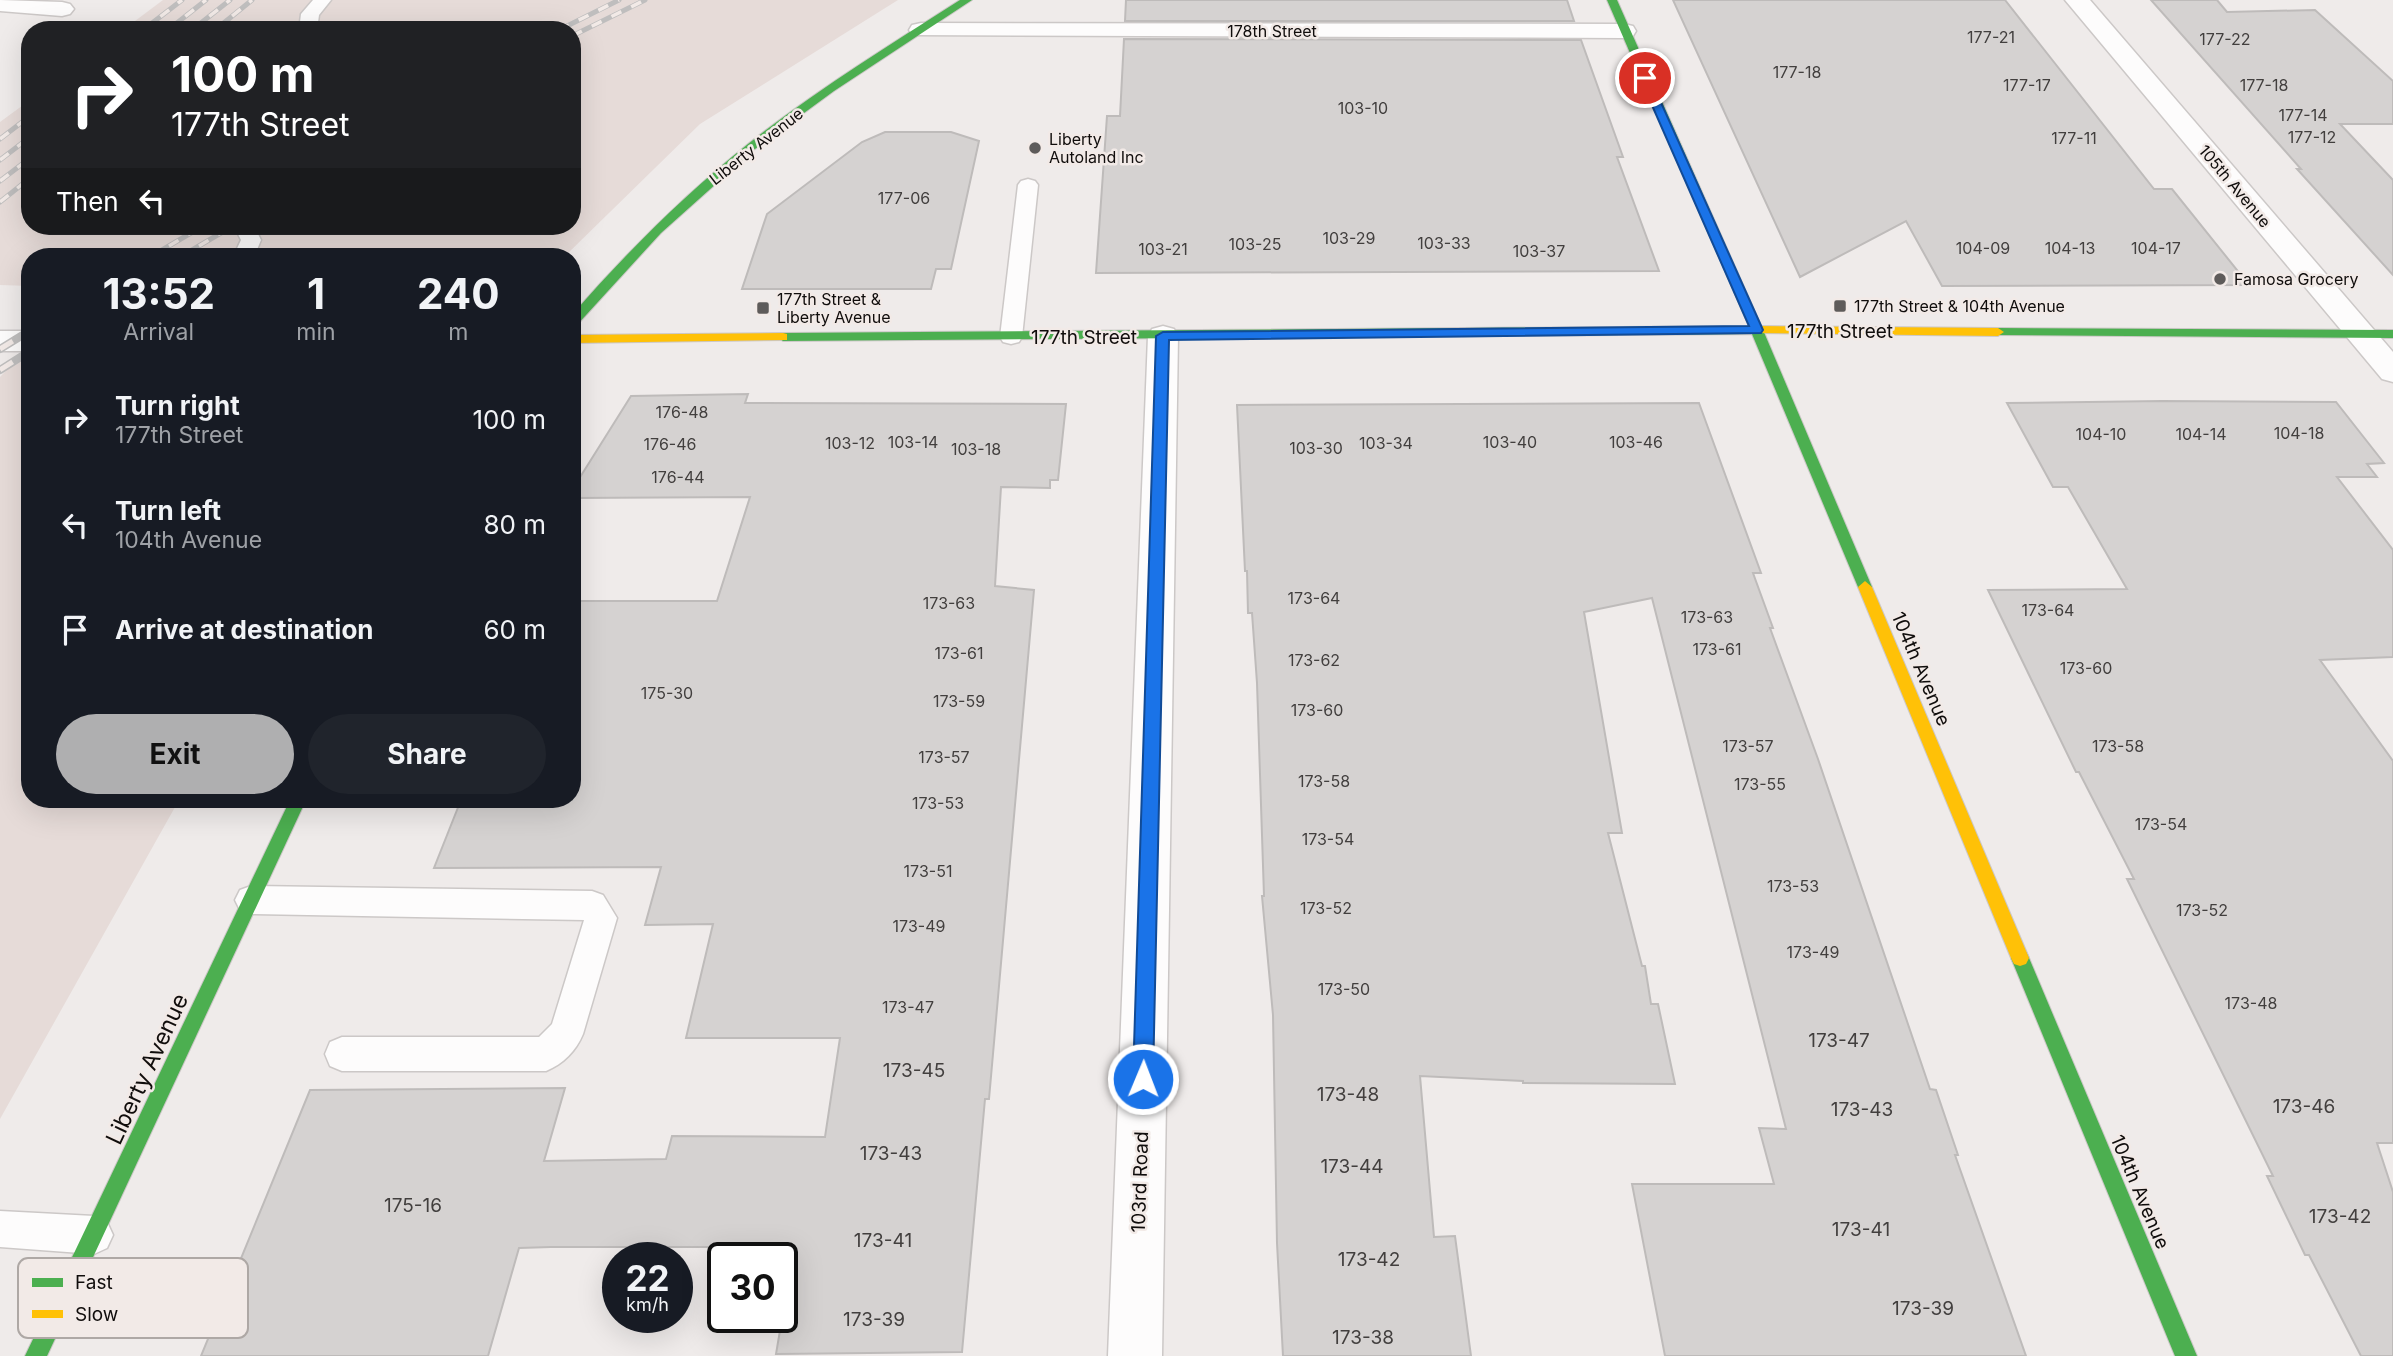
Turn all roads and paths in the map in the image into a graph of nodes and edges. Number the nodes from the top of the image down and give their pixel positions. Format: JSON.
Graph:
{"nodes":[{"id":1,"x":322,"y":0,"type":"edge"},
{"id":2,"x":967,"y":0,"type":"edge"},
{"id":3,"x":1612,"y":0,"type":"edge"},
{"id":4,"x":2077,"y":0,"type":"edge"},
{"id":5,"x":0,"y":4,"type":"edge"},
{"id":6,"x":62,"y":9,"type":"dead end"},
{"id":7,"x":309,"y":21,"type":"edge"},
{"id":8,"x":921,"y":30,"type":"junction"},
{"id":9,"x":1624,"y":31,"type":"junction"},
{"id":10,"x":1028,"y":185,"type":"dead end"},
{"id":11,"x":581,"y":313,"type":"edge"},
{"id":12,"x":1757,"y":330,"type":"junction"},
{"id":13,"x":2361,"y":334,"type":"junction"},
{"id":14,"x":2393,"y":334,"type":"edge"},
{"id":15,"x":1163,"y":336,"type":"junction"},
{"id":16,"x":1011,"y":337,"type":"junction"},
{"id":17,"x":581,"y":339,"type":"edge"},
{"id":18,"x":0,"y":341,"type":"edge"},
{"id":19,"x":21,"y":341,"type":"edge"},
{"id":20,"x":2393,"y":372,"type":"edge"},
{"id":21,"x":294,"y":808,"type":"edge"},
{"id":22,"x":251,"y":900,"type":"junction"},
{"id":23,"x":342,"y":1054,"type":"dead end"},
{"id":24,"x":0,"y":1229,"type":"edge"},
{"id":25,"x":94,"y":1235,"type":"junction"},
{"id":26,"x":83,"y":1258,"type":"edge"},
{"id":27,"x":45,"y":1338,"type":"edge"},
{"id":28,"x":36,"y":1356,"type":"edge"},
{"id":29,"x":1135,"y":1356,"type":"edge"},
{"id":30,"x":2186,"y":1356,"type":"edge"}],
"edges":[{"from":1,"to":7,"type":"lane"},
{"from":2,"to":8,"type":"street","name":"Liberty Avenue"},
{"from":3,"to":9,"type":"street","name":"104th Avenue"},
{"from":4,"to":13,"type":"street","name":"105th Avenue"},
{"from":5,"to":6,"type":"street"},
{"from":8,"to":9,"type":"street","name":"178th Street"},
{"from":8,"to":11,"type":"street","name":"Liberty Avenue"},
{"from":9,"to":12,"type":"street","name":"104th Avenue"},
{"from":10,"to":16,"type":"lane"},
{"from":12,"to":13,"type":"street","name":"177th Street"},
{"from":12,"to":15,"type":"street","name":"177th Street"},
{"from":12,"to":30,"type":"street","name":"104th Avenue"},
{"from":13,"to":14,"type":"street","name":"177th Street"},
{"from":13,"to":20,"type":"street","name":"105th Avenue"},
{"from":15,"to":16,"type":"street","name":"177th Street"},
{"from":15,"to":29,"type":"street","name":"103rd Road"},
{"from":16,"to":17,"type":"street","name":"177th Street"},
{"from":18,"to":19,"type":"street"},
{"from":21,"to":22,"type":"street","name":"Liberty Avenue"},
{"from":22,"to":23,"type":"lane"},
{"from":22,"to":25,"type":"street","name":"Liberty Avenue"},
{"from":24,"to":25,"type":"lane"},
{"from":25,"to":26,"type":"street","name":"Liberty Avenue"},
{"from":27,"to":28,"type":"street","name":"Liberty Avenue"}]}
